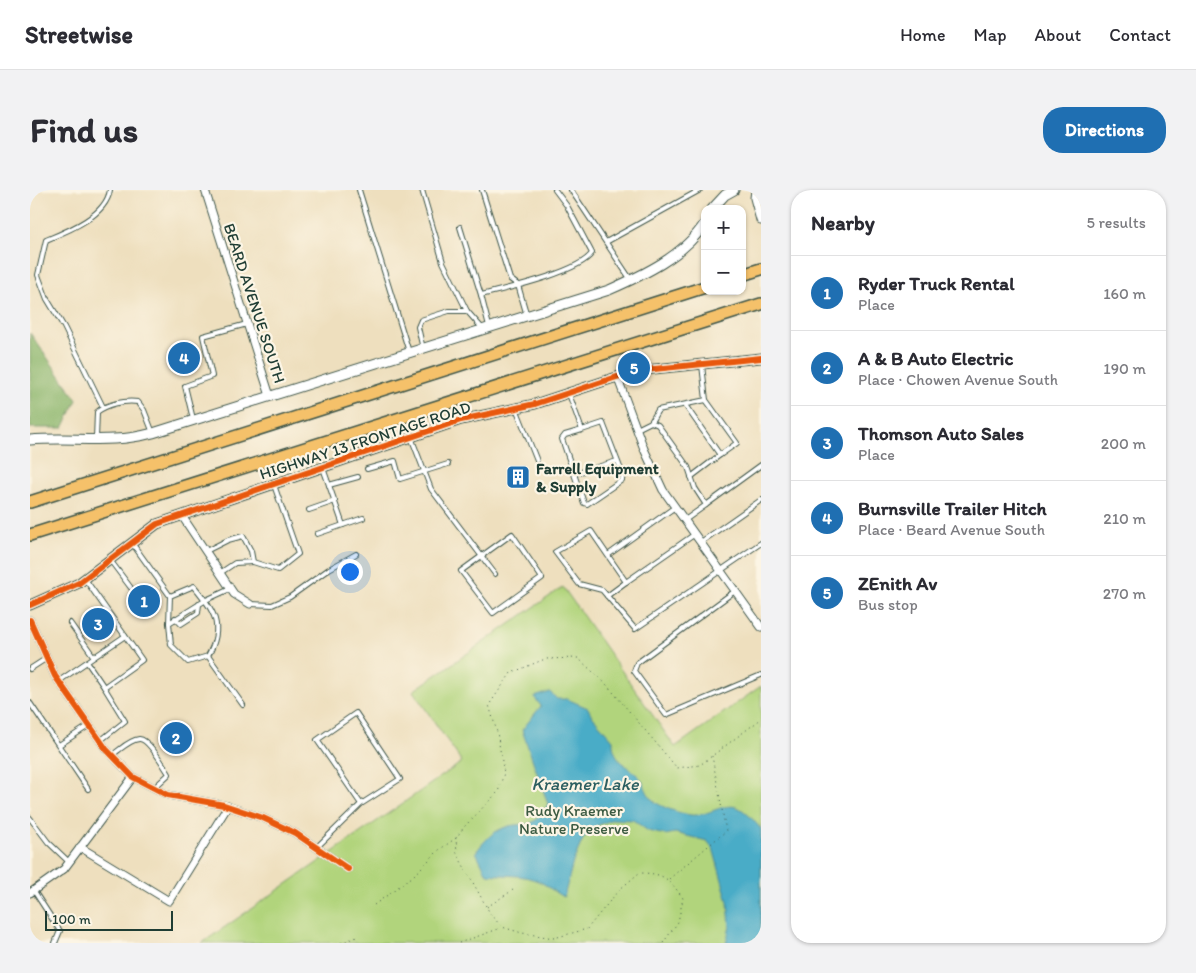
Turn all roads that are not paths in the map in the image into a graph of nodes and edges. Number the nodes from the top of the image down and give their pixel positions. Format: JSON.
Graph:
{"nodes":[{"id":1,"x":110,"y":190,"type":"edge"},
{"id":2,"x":205,"y":190,"type":"edge"},
{"id":3,"x":359,"y":190,"type":"edge"},
{"id":4,"x":422,"y":190,"type":"edge"},
{"id":5,"x":482,"y":190,"type":"edge"},
{"id":6,"x":555,"y":190,"type":"edge"},
{"id":7,"x":571,"y":190,"type":"edge"},
{"id":8,"x":700,"y":190,"type":"edge"},
{"id":9,"x":734,"y":190,"type":"edge"},
{"id":10,"x":756,"y":190,"type":"edge"},
{"id":11,"x":715,"y":205,"type":"edge"},
{"id":12,"x":761,"y":220,"type":"edge"},
{"id":13,"x":460,"y":227,"type":"dead end"},
{"id":14,"x":701,"y":229,"type":"edge"},
{"id":15,"x":606,"y":242,"type":"junction"},
{"id":16,"x":761,"y":269,"type":"edge"},
{"id":17,"x":746,"y":274,"type":"edge"},
{"id":18,"x":631,"y":280,"type":"junction"},
{"id":19,"x":518,"y":285,"type":"junction"},
{"id":20,"x":701,"y":288,"type":"edge"},
{"id":21,"x":481,"y":296,"type":"junction"},
{"id":22,"x":761,"y":304,"type":"edge"},
{"id":23,"x":466,"y":311,"type":"junction"},
{"id":24,"x":527,"y":316,"type":"junction"},
{"id":25,"x":248,"y":324,"type":"junction"},
{"id":26,"x":487,"y":329,"type":"junction"},
{"id":27,"x":424,"y":349,"type":"junction"},
{"id":28,"x":409,"y":354,"type":"junction"},
{"id":29,"x":761,"y":358,"type":"edge"},
{"id":30,"x":702,"y":365,"type":"junction"},
{"id":31,"x":617,"y":376,"type":"junction"},
{"id":32,"x":569,"y":392,"type":"junction"},
{"id":33,"x":270,"y":396,"type":"junction"},
{"id":34,"x":706,"y":400,"type":"junction"},
{"id":35,"x":685,"y":405,"type":"junction"},
{"id":36,"x":103,"y":407,"type":"junction"},
{"id":37,"x":516,"y":408,"type":"junction"},
{"id":38,"x":194,"y":421,"type":"junction"},
{"id":39,"x":651,"y":422,"type":"junction"},
{"id":40,"x":637,"y":429,"type":"junction"},
{"id":41,"x":582,"y":430,"type":"junction"},
{"id":42,"x":153,"y":434,"type":"junction"},
{"id":43,"x":412,"y":438,"type":"junction"},
{"id":44,"x":30,"y":440,"type":"edge"},
{"id":45,"x":96,"y":441,"type":"junction"},
{"id":46,"x":720,"y":454,"type":"junction"},
{"id":47,"x":537,"y":461,"type":"dead end"},
{"id":48,"x":618,"y":461,"type":"junction"},
{"id":49,"x":448,"y":464,"type":"dead end"},
{"id":50,"x":761,"y":465,"type":"edge"},
{"id":51,"x":322,"y":468,"type":"junction"},
{"id":52,"x":367,"y":469,"type":"dead end"},
{"id":53,"x":423,"y":472,"type":"junction"},
{"id":54,"x":574,"y":474,"type":"junction"},
{"id":55,"x":358,"y":477,"type":"dead end"},
{"id":56,"x":691,"y":477,"type":"junction"},
{"id":57,"x":274,"y":485,"type":"junction"},
{"id":58,"x":329,"y":485,"type":"junction"},
{"id":59,"x":761,"y":500,"type":"edge"},
{"id":60,"x":335,"y":501,"type":"junction"},
{"id":61,"x":30,"y":502,"type":"edge"},
{"id":62,"x":706,"y":505,"type":"junction"},
{"id":63,"x":676,"y":507,"type":"junction"},
{"id":64,"x":309,"y":510,"type":"dead end"},
{"id":65,"x":182,"y":516,"type":"junction"},
{"id":66,"x":364,"y":518,"type":"dead end"},
{"id":67,"x":685,"y":520,"type":"junction"},
{"id":68,"x":343,"y":525,"type":"junction"},
{"id":69,"x":317,"y":534,"type":"dead end"},
{"id":70,"x":695,"y":534,"type":"junction"},
{"id":71,"x":30,"y":535,"type":"edge"},
{"id":72,"x":701,"y":542,"type":"junction"},
{"id":73,"x":132,"y":543,"type":"junction"},
{"id":74,"x":761,"y":543,"type":"edge"},
{"id":75,"x":206,"y":551,"type":"junction"},
{"id":76,"x":356,"y":554,"type":"dead end"},
{"id":77,"x":608,"y":555,"type":"junction"},
{"id":78,"x":482,"y":556,"type":"junction"},
{"id":79,"x":110,"y":560,"type":"junction"},
{"id":80,"x":253,"y":562,"type":"junction"},
{"id":81,"x":721,"y":570,"type":"junction"},
{"id":82,"x":220,"y":573,"type":"junction"},
{"id":83,"x":495,"y":574,"type":"dead end"},
{"id":84,"x":85,"y":578,"type":"junction"},
{"id":85,"x":626,"y":582,"type":"junction"},
{"id":86,"x":131,"y":588,"type":"dead end"},
{"id":87,"x":231,"y":589,"type":"junction"},
{"id":88,"x":736,"y":591,"type":"junction"},
{"id":89,"x":170,"y":596,"type":"junction"},
{"id":90,"x":607,"y":596,"type":"junction"},
{"id":91,"x":206,"y":600,"type":"junction"},
{"id":92,"x":30,"y":604,"type":"edge"},
{"id":93,"x":199,"y":604,"type":"junction"},
{"id":94,"x":250,"y":604,"type":"joint"},
{"id":95,"x":175,"y":618,"type":"junction"},
{"id":96,"x":30,"y":620,"type":"edge"},
{"id":97,"x":70,"y":623,"type":"dead end"},
{"id":98,"x":169,"y":623,"type":"junction"},
{"id":99,"x":761,"y":627,"type":"edge"},
{"id":100,"x":125,"y":636,"type":"junction"},
{"id":101,"x":208,"y":656,"type":"junction"},
{"id":102,"x":94,"y":657,"type":"junction"},
{"id":103,"x":46,"y":658,"type":"junction"},
{"id":104,"x":87,"y":662,"type":"junction"},
{"id":105,"x":30,"y":669,"type":"edge"},
{"id":106,"x":761,"y":675,"type":"edge"},
{"id":107,"x":59,"y":681,"type":"junction"},
{"id":108,"x":104,"y":687,"type":"junction"},
{"id":109,"x":30,"y":703,"type":"edge"},
{"id":110,"x":243,"y":705,"type":"dead end"},
{"id":111,"x":90,"y":726,"type":"junction"},
{"id":112,"x":100,"y":741,"type":"junction"},
{"id":113,"x":59,"y":745,"type":"junction"},
{"id":114,"x":112,"y":756,"type":"junction"},
{"id":115,"x":133,"y":777,"type":"junction"},
{"id":116,"x":154,"y":788,"type":"junction"},
{"id":117,"x":88,"y":789,"type":"dead end"},
{"id":118,"x":361,"y":804,"type":"junction"},
{"id":119,"x":228,"y":806,"type":"junction"},
{"id":120,"x":30,"y":818,"type":"edge"},
{"id":121,"x":80,"y":847,"type":"junction"},
{"id":122,"x":317,"y":847,"type":"junction"},
{"id":123,"x":69,"y":862,"type":"junction"},
{"id":124,"x":348,"y":869,"type":"dead end"},
{"id":125,"x":32,"y":892,"type":"edge"},
{"id":126,"x":55,"y":943,"type":"edge"}],
"edges":[{"from":1,"to":36,"type":"lane"},
{"from":2,"to":25,"type":"street","name":"BEARD AVENUE SOUTH"},
{"from":3,"to":28,"type":"lane"},
{"from":4,"to":23,"type":"lane"},
{"from":5,"to":19,"type":"lane"},
{"from":6,"to":19,"type":"lane"},
{"from":7,"to":15,"type":"lane"},
{"from":8,"to":15,"type":"lane"},
{"from":9,"to":11,"type":"street"},
{"from":10,"to":12,"type":"street"},
{"from":13,"to":21,"type":"lane"},
{"from":14,"to":18,"type":"street"},
{"from":15,"to":18,"type":"lane"},
{"from":16,"to":17,"type":"highway"},
{"from":18,"to":24,"type":"street"},
{"from":19,"to":21,"type":"lane"},
{"from":19,"to":24,"type":"lane"},
{"from":20,"to":61,"type":"highway"},
{"from":21,"to":26,"type":"lane"},
{"from":22,"to":71,"type":"highway"},
{"from":23,"to":26,"type":"lane"},
{"from":23,"to":27,"type":"lane"},
{"from":24,"to":26,"type":"street"},
{"from":25,"to":33,"type":"street","name":"BEARD AVENUE SOUTH"},
{"from":25,"to":38,"type":"lane"},
{"from":26,"to":27,"type":"street"},
{"from":27,"to":28,"type":"street"},
{"from":28,"to":33,"type":"street"},
{"from":29,"to":30,"type":"street","name":"HIGHWAY 13 FRONTAGE ROAD"},
{"from":30,"to":31,"type":"street","name":"HIGHWAY 13 FRONTAGE ROAD"},
{"from":30,"to":34,"type":"lane"},
{"from":31,"to":32,"type":"street","name":"HIGHWAY 13 FRONTAGE ROAD"},
{"from":31,"to":40,"type":"street"},
{"from":32,"to":37,"type":"street","name":"HIGHWAY 13 FRONTAGE ROAD"},
{"from":32,"to":41,"type":"lane"},
{"from":33,"to":38,"type":"street"},
{"from":34,"to":35,"type":"lane"},
{"from":34,"to":46,"type":"lane"},
{"from":35,"to":39,"type":"lane"},
{"from":35,"to":46,"type":"lane"},
{"from":36,"to":42,"type":"lane"},
{"from":36,"to":45,"type":"lane"},
{"from":37,"to":43,"type":"street","name":"HIGHWAY 13 FRONTAGE ROAD"},
{"from":37,"to":47,"type":"lane"},
{"from":38,"to":42,"type":"street"},
{"from":39,"to":40,"type":"lane"},
{"from":39,"to":56,"type":"lane"},
{"from":40,"to":63,"type":"street"},
{"from":41,"to":48,"type":"lane"},
{"from":41,"to":54,"type":"lane"},
{"from":42,"to":45,"type":"street"},
{"from":43,"to":51,"type":"street","name":"HIGHWAY 13 FRONTAGE ROAD"},
{"from":43,"to":53,"type":"lane"},
{"from":44,"to":45,"type":"street"},
{"from":46,"to":56,"type":"lane"},
{"from":48,"to":54,"type":"lane"},
{"from":48,"to":54,"type":"lane"},
{"from":49,"to":53,"type":"lane"},
{"from":50,"to":62,"type":"lane"},
{"from":51,"to":57,"type":"street","name":"HIGHWAY 13 FRONTAGE ROAD"},
{"from":51,"to":58,"type":"lane"},
{"from":52,"to":53,"type":"lane"},
{"from":53,"to":78,"type":"lane"},
{"from":55,"to":58,"type":"lane"},
{"from":56,"to":62,"type":"lane"},
{"from":57,"to":65,"type":"street","name":"HIGHWAY 13 FRONTAGE ROAD"},
{"from":57,"to":80,"type":"lane"},
{"from":58,"to":60,"type":"lane"},
{"from":59,"to":72,"type":"lane"},
{"from":60,"to":64,"type":"lane"},
{"from":60,"to":68,"type":"lane"},
{"from":62,"to":67,"type":"lane"},
{"from":63,"to":67,"type":"street"},
{"from":63,"to":77,"type":"lane"},
{"from":65,"to":73,"type":"street","name":"HIGHWAY 13 FRONTAGE ROAD"},
{"from":65,"to":75,"type":"street"},
{"from":66,"to":68,"type":"lane"},
{"from":67,"to":70,"type":"street"},
{"from":68,"to":69,"type":"lane"},
{"from":70,"to":72,"type":"street"},
{"from":70,"to":85,"type":"lane"},
{"from":72,"to":81,"type":"street"},
{"from":73,"to":79,"type":"street","name":"HIGHWAY 13 FRONTAGE ROAD"},
{"from":73,"to":89,"type":"lane"},
{"from":74,"to":81,"type":"lane"},
{"from":75,"to":80,"type":"lane"},
{"from":75,"to":82,"type":"street"},
{"from":76,"to":94,"type":"lane"},
{"from":77,"to":85,"type":"lane"},
{"from":77,"to":90,"type":"lane"},
{"from":78,"to":78,"type":"lane"},
{"from":78,"to":83,"type":"lane"},
{"from":79,"to":84,"type":"street","name":"HIGHWAY 13 FRONTAGE ROAD"},
{"from":79,"to":86,"type":"lane"},
{"from":80,"to":82,"type":"lane"},
{"from":81,"to":88,"type":"street"},
{"from":81,"to":90,"type":"lane"},
{"from":82,"to":87,"type":"street"},
{"from":84,"to":92,"type":"street","name":"HIGHWAY 13 FRONTAGE ROAD"},
{"from":84,"to":100,"type":"lane"},
{"from":85,"to":90,"type":"lane"},
{"from":87,"to":91,"type":"lane"},
{"from":87,"to":94,"type":"street"},
{"from":88,"to":99,"type":"street"},
{"from":88,"to":106,"type":"lane"},
{"from":89,"to":91,"type":"lane"},
{"from":89,"to":98,"type":"lane"},
{"from":91,"to":93,"type":"lane"},
{"from":91,"to":101,"type":"lane"},
{"from":93,"to":95,"type":"lane"},
{"from":93,"to":95,"type":"lane"},
{"from":95,"to":98,"type":"lane"},
{"from":96,"to":103,"type":"street"},
{"from":97,"to":102,"type":"lane"},
{"from":98,"to":101,"type":"lane"},
{"from":100,"to":102,"type":"lane"},
{"from":100,"to":108,"type":"lane"},
{"from":101,"to":110,"type":"lane"},
{"from":102,"to":104,"type":"lane"},
{"from":103,"to":105,"type":"lane"},
{"from":103,"to":107,"type":"street"},
{"from":104,"to":107,"type":"lane"},
{"from":104,"to":108,"type":"lane"},
{"from":107,"to":111,"type":"street"},
{"from":108,"to":112,"type":"lane"},
{"from":109,"to":113,"type":"lane"},
{"from":111,"to":112,"type":"street"},
{"from":111,"to":113,"type":"lane"},
{"from":112,"to":114,"type":"street"},
{"from":113,"to":117,"type":"lane"},
{"from":114,"to":115,"type":"street"},
{"from":114,"to":116,"type":"lane"},
{"from":115,"to":116,"type":"street"},
{"from":115,"to":121,"type":"street"},
{"from":116,"to":119,"type":"street"},
{"from":118,"to":118,"type":"lane"},
{"from":118,"to":122,"type":"lane"},
{"from":119,"to":121,"type":"street"},
{"from":119,"to":122,"type":"street"},
{"from":120,"to":123,"type":"lane"},
{"from":121,"to":123,"type":"street"},
{"from":122,"to":124,"type":"street"},
{"from":123,"to":125,"type":"street"},
{"from":125,"to":126,"type":"lane"}]}
